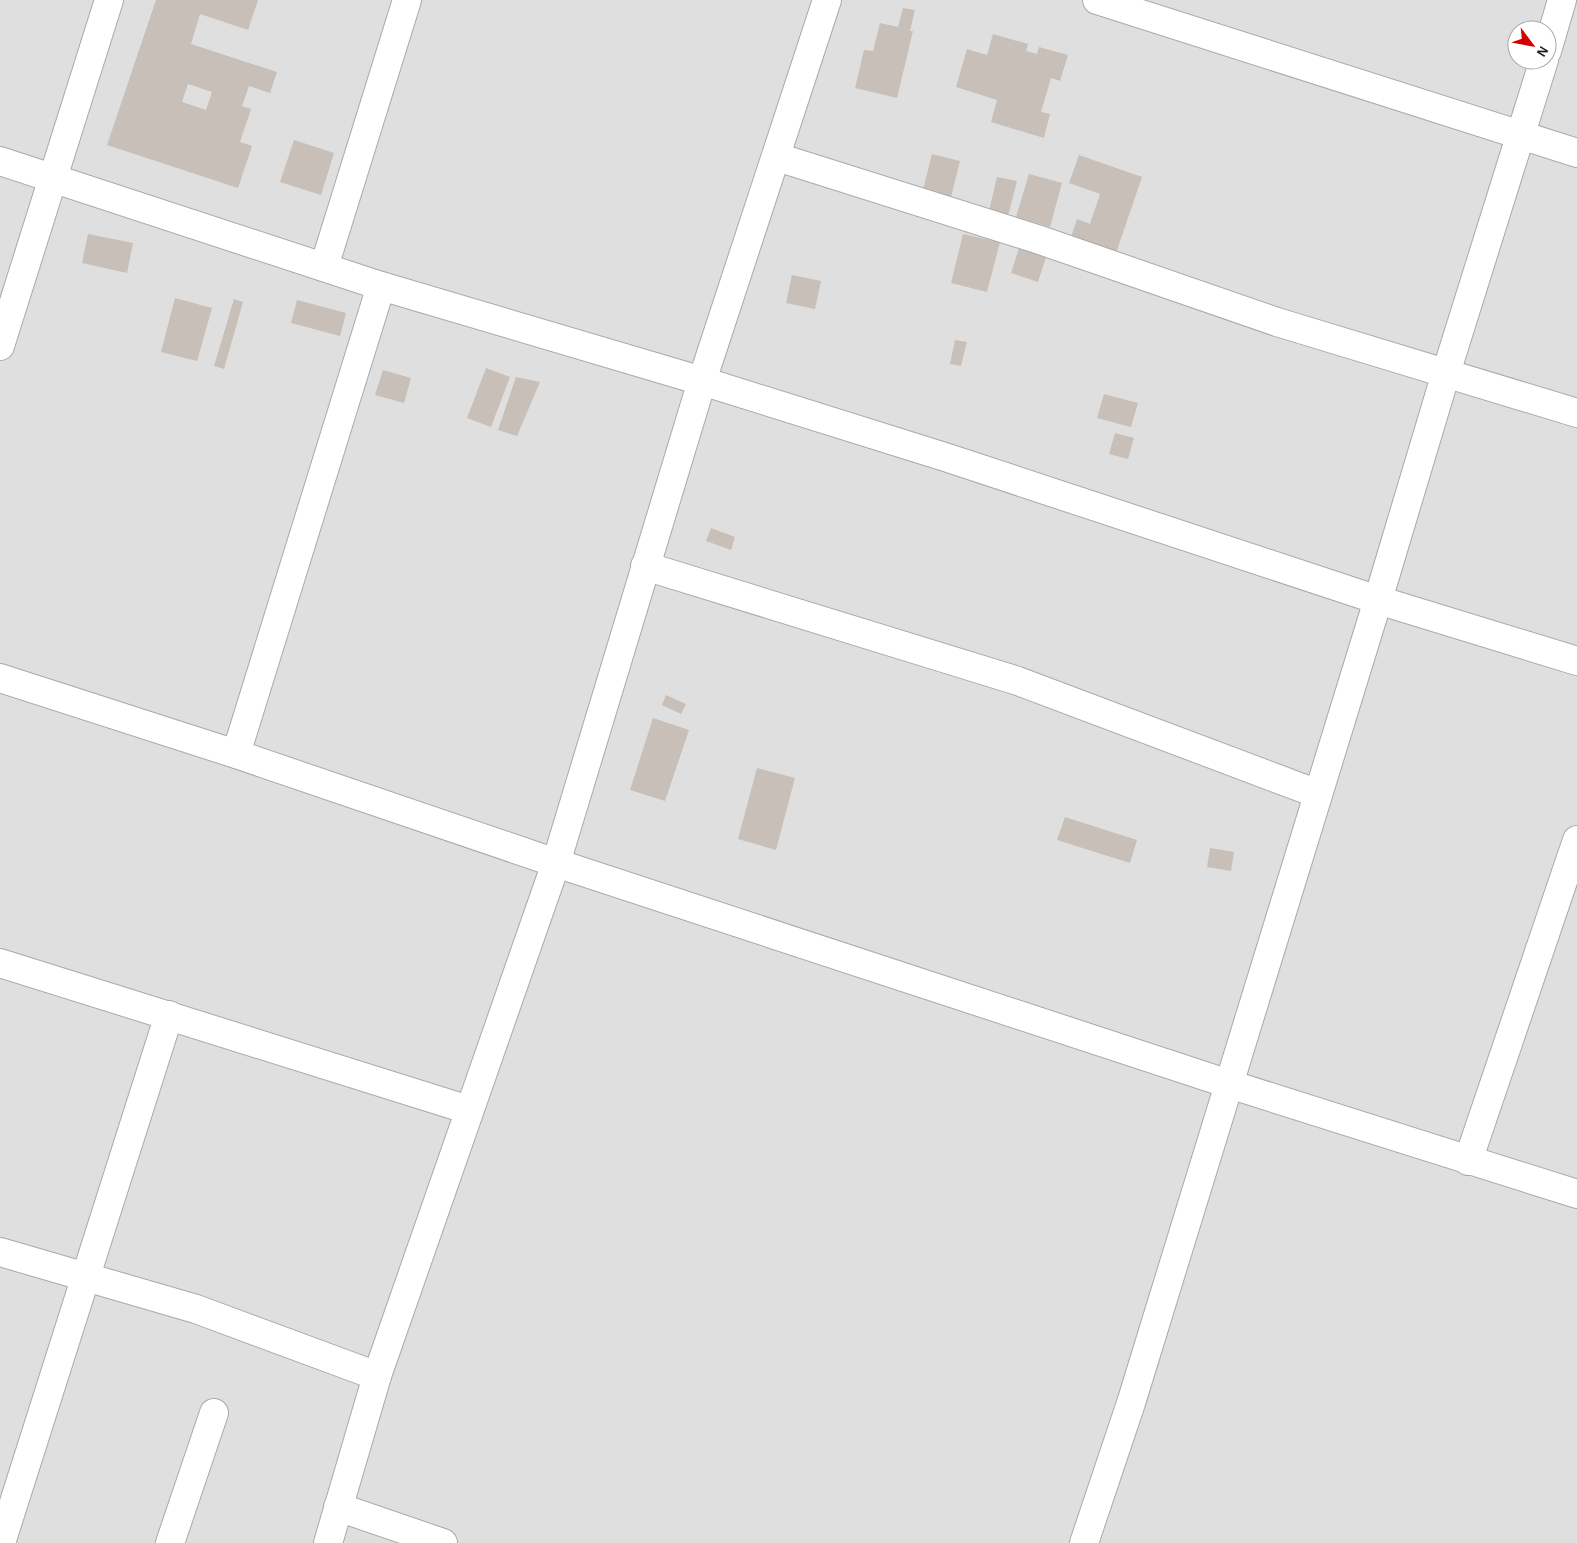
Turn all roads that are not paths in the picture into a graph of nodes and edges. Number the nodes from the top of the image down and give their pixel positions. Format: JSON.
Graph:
{"nodes":[{"id":1,"x":109,"y":0,"type":"edge"},
{"id":2,"x":406,"y":0,"type":"edge"},
{"id":3,"x":827,"y":0,"type":"edge"},
{"id":4,"x":1096,"y":0,"type":"edge"},
{"id":5,"x":1562,"y":0,"type":"edge"},
{"id":6,"x":1556,"y":20,"type":"edge"},
{"id":7,"x":1541,"y":70,"type":"edge"},
{"id":8,"x":1521,"y":136,"type":"junction"},
{"id":9,"x":1577,"y":153,"type":"edge"},
{"id":10,"x":776,"y":157,"type":"junction"},
{"id":11,"x":0,"y":161,"type":"edge"},
{"id":12,"x":51,"y":179,"type":"junction"},
{"id":13,"x":324,"y":267,"type":"junction"},
{"id":14,"x":381,"y":286,"type":"junction"},
{"id":15,"x":0,"y":346,"type":"edge"},
{"id":16,"x":1446,"y":373,"type":"junction"},
{"id":17,"x":702,"y":381,"type":"junction"},
{"id":18,"x":1577,"y":412,"type":"edge"},
{"id":19,"x":645,"y":566,"type":"junction"},
{"id":20,"x":1378,"y":600,"type":"junction"},
{"id":21,"x":1577,"y":661,"type":"edge"},
{"id":22,"x":0,"y":678,"type":"edge"},
{"id":23,"x":236,"y":754,"type":"junction"},
{"id":24,"x":1318,"y":794,"type":"junction"},
{"id":25,"x":1577,"y":840,"type":"edge"},
{"id":26,"x":556,"y":863,"type":"junction"},
{"id":27,"x":0,"y":963,"type":"edge"},
{"id":28,"x":169,"y":1015,"type":"junction"},
{"id":29,"x":1229,"y":1084,"type":"junction"},
{"id":30,"x":469,"y":1110,"type":"junction"},
{"id":31,"x":1468,"y":1160,"type":"junction"},
{"id":32,"x":1577,"y":1194,"type":"edge"},
{"id":33,"x":0,"y":1252,"type":"edge"},
{"id":34,"x":86,"y":1278,"type":"junction"},
{"id":35,"x":376,"y":1376,"type":"junction"},
{"id":36,"x":214,"y":1413,"type":"dead end"},
{"id":37,"x":338,"y":1507,"type":"junction"},
{"id":38,"x":1,"y":1543,"type":"edge"},
{"id":39,"x":170,"y":1543,"type":"edge"},
{"id":40,"x":328,"y":1543,"type":"edge"},
{"id":41,"x":443,"y":1543,"type":"edge"},
{"id":42,"x":1084,"y":1543,"type":"edge"}],
"edges":[{"from":1,"to":12,"type":"street"},
{"from":2,"to":13,"type":"street"},
{"from":3,"to":10,"type":"street"},
{"from":4,"to":8,"type":"street"},
{"from":5,"to":6,"type":"street"},
{"from":7,"to":8,"type":"street"},
{"from":8,"to":9,"type":"street"},
{"from":8,"to":16,"type":"street"},
{"from":10,"to":16,"type":"street"},
{"from":10,"to":17,"type":"street"},
{"from":11,"to":12,"type":"street"},
{"from":12,"to":13,"type":"street"},
{"from":12,"to":15,"type":"street"},
{"from":13,"to":14,"type":"street"},
{"from":14,"to":17,"type":"street"},
{"from":14,"to":23,"type":"street"},
{"from":16,"to":18,"type":"street"},
{"from":16,"to":20,"type":"street"},
{"from":17,"to":19,"type":"street"},
{"from":17,"to":20,"type":"street"},
{"from":19,"to":24,"type":"street"},
{"from":19,"to":26,"type":"street"},
{"from":20,"to":21,"type":"street"},
{"from":20,"to":24,"type":"street"},
{"from":22,"to":23,"type":"street"},
{"from":23,"to":26,"type":"street"},
{"from":24,"to":29,"type":"street"},
{"from":25,"to":31,"type":"street"},
{"from":26,"to":29,"type":"street"},
{"from":26,"to":30,"type":"street"},
{"from":27,"to":28,"type":"street"},
{"from":28,"to":30,"type":"street"},
{"from":28,"to":34,"type":"street"},
{"from":29,"to":31,"type":"street"},
{"from":29,"to":42,"type":"street"},
{"from":30,"to":35,"type":"street"},
{"from":31,"to":32,"type":"street"},
{"from":33,"to":34,"type":"street"},
{"from":34,"to":35,"type":"street"},
{"from":34,"to":38,"type":"street"},
{"from":35,"to":37,"type":"street"},
{"from":36,"to":39,"type":"street"},
{"from":37,"to":40,"type":"street"},
{"from":37,"to":41,"type":"street"}]}
